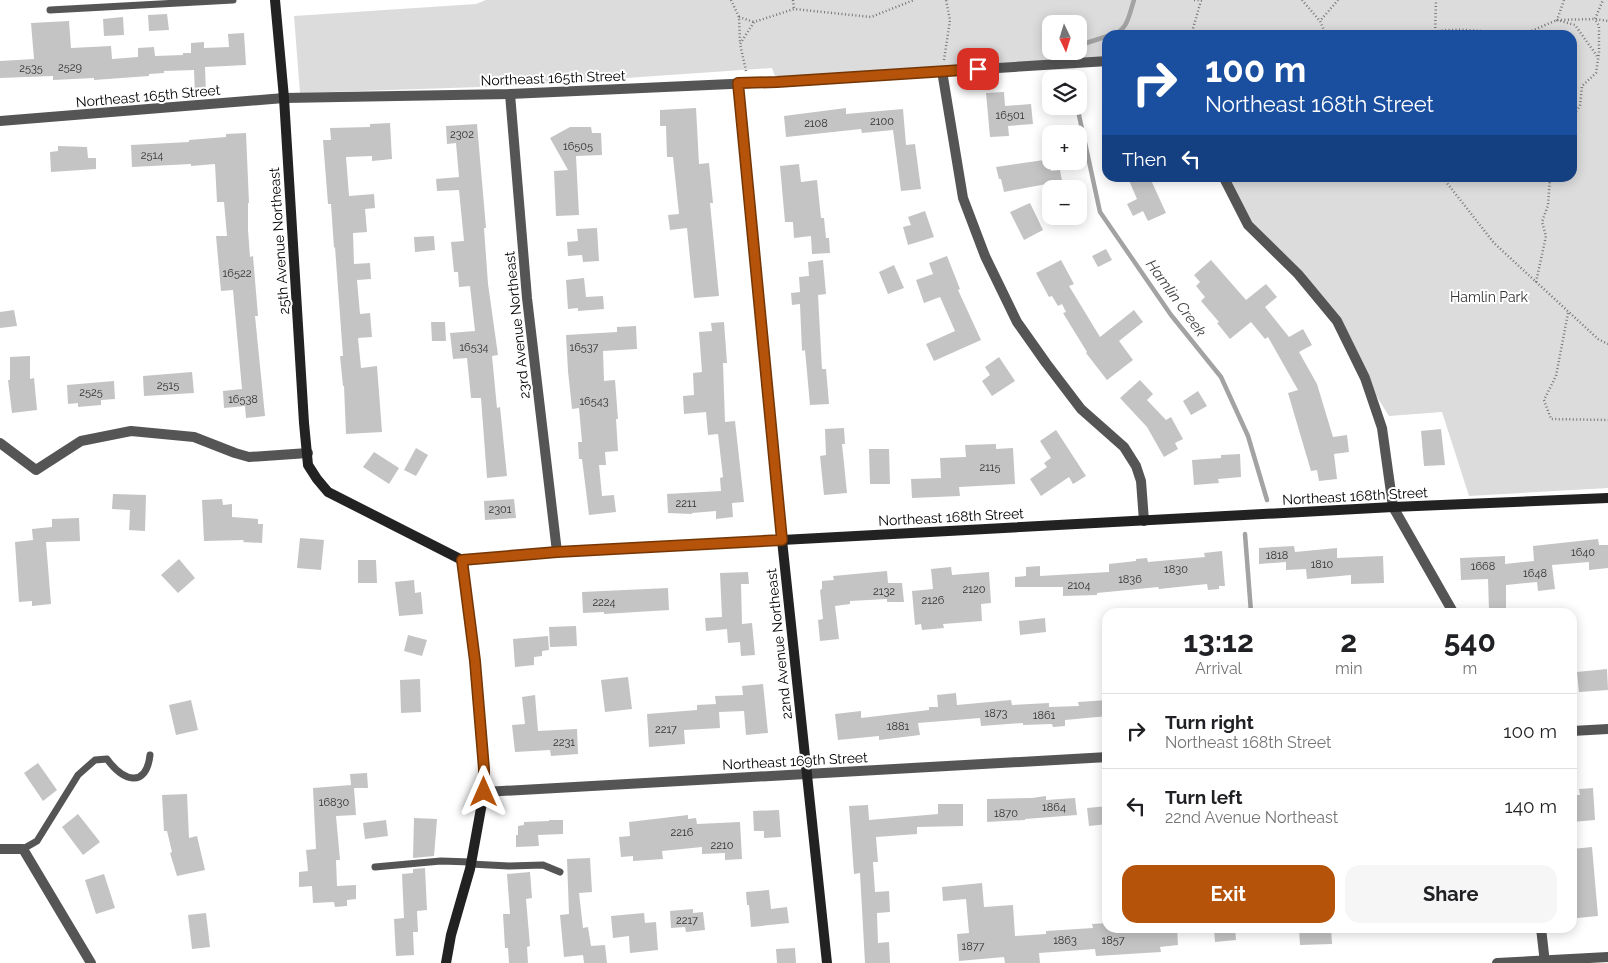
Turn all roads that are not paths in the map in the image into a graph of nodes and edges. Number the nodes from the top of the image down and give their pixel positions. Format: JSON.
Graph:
{"nodes":[{"id":1,"x":233,"y":0,"type":"edge"},
{"id":2,"x":275,"y":0,"type":"edge"},
{"id":3,"x":50,"y":10,"type":"dead end"},
{"id":4,"x":1102,"y":61,"type":"edge"},
{"id":5,"x":942,"y":71,"type":"junction"},
{"id":6,"x":743,"y":83,"type":"junction"},
{"id":7,"x":510,"y":94,"type":"junction"},
{"id":8,"x":284,"y":98,"type":"junction"},
{"id":9,"x":0,"y":122,"type":"edge"},
{"id":10,"x":1226,"y":182,"type":"edge"},
{"id":11,"x":0,"y":443,"type":"edge"},
{"id":12,"x":308,"y":453,"type":"junction"},
{"id":13,"x":1608,"y":498,"type":"edge"},
{"id":14,"x":1394,"y":507,"type":"junction"},
{"id":15,"x":1144,"y":521,"type":"junction"},
{"id":16,"x":782,"y":540,"type":"junction"},
{"id":17,"x":557,"y":552,"type":"junction"},
{"id":18,"x":462,"y":560,"type":"junction"},
{"id":19,"x":1451,"y":608,"type":"edge"},
{"id":20,"x":1608,"y":729,"type":"edge"},
{"id":21,"x":1577,"y":731,"type":"edge"},
{"id":22,"x":150,"y":755,"type":"dead end"},
{"id":23,"x":1102,"y":757,"type":"edge"},
{"id":24,"x":806,"y":774,"type":"junction"},
{"id":25,"x":484,"y":792,"type":"junction"},
{"id":26,"x":23,"y":848,"type":"junction"},
{"id":27,"x":0,"y":849,"type":"edge"},
{"id":28,"x":470,"y":863,"type":"junction"},
{"id":29,"x":375,"y":867,"type":"dead end"},
{"id":30,"x":560,"y":872,"type":"dead end"},
{"id":31,"x":1542,"y":933,"type":"edge"},
{"id":32,"x":1608,"y":957,"type":"edge"},
{"id":33,"x":1545,"y":962,"type":"edge"},
{"id":34,"x":91,"y":963,"type":"edge"},
{"id":35,"x":446,"y":963,"type":"edge"},
{"id":36,"x":827,"y":963,"type":"edge"},
{"id":37,"x":1498,"y":963,"type":"edge"}],
"edges":[{"from":1,"to":3,"type":"lane"},
{"from":2,"to":8,"type":"street","name":"25th Avenue Northeast"},
{"from":4,"to":5,"type":"street","name":"Northeast 165th Street"},
{"from":5,"to":6,"type":"street","name":"Northeast 165th Street"},
{"from":5,"to":15,"type":"street"},
{"from":6,"to":7,"type":"street","name":"Northeast 165th Street"},
{"from":6,"to":16,"type":"street","name":"22nd Avenue Northeast"},
{"from":7,"to":8,"type":"street","name":"Northeast 165th Street"},
{"from":7,"to":17,"type":"street","name":"23rd Avenue Northeast"},
{"from":8,"to":9,"type":"street","name":"Northeast 165th Street"},
{"from":8,"to":12,"type":"street","name":"25th Avenue Northeast"},
{"from":10,"to":14,"type":"street"},
{"from":11,"to":12,"type":"street"},
{"from":12,"to":18,"type":"street","name":"25th Avenue Northeast"},
{"from":13,"to":14,"type":"street","name":"Northeast 168th Street"},
{"from":14,"to":15,"type":"street","name":"Northeast 168th Street"},
{"from":14,"to":19,"type":"street"},
{"from":15,"to":16,"type":"street","name":"Northeast 168th Street"},
{"from":16,"to":17,"type":"street","name":"Northeast 168th Street"},
{"from":16,"to":24,"type":"street","name":"22nd Avenue Northeast"},
{"from":17,"to":18,"type":"street","name":"Northeast 168th Street"},
{"from":18,"to":25,"type":"street"},
{"from":20,"to":21,"type":"street"},
{"from":22,"to":26,"type":"lane"},
{"from":23,"to":24,"type":"street","name":"Northeast 169th Street"},
{"from":24,"to":25,"type":"street","name":"Northeast 169th Street"},
{"from":24,"to":36,"type":"street","name":"22nd Avenue Northeast"},
{"from":25,"to":28,"type":"street"},
{"from":26,"to":27,"type":"street"},
{"from":26,"to":34,"type":"street"},
{"from":28,"to":29,"type":"lane"},
{"from":28,"to":30,"type":"lane"},
{"from":28,"to":35,"type":"street"},
{"from":31,"to":33,"type":"street"},
{"from":32,"to":33,"type":"street"},
{"from":33,"to":37,"type":"street"}]}
